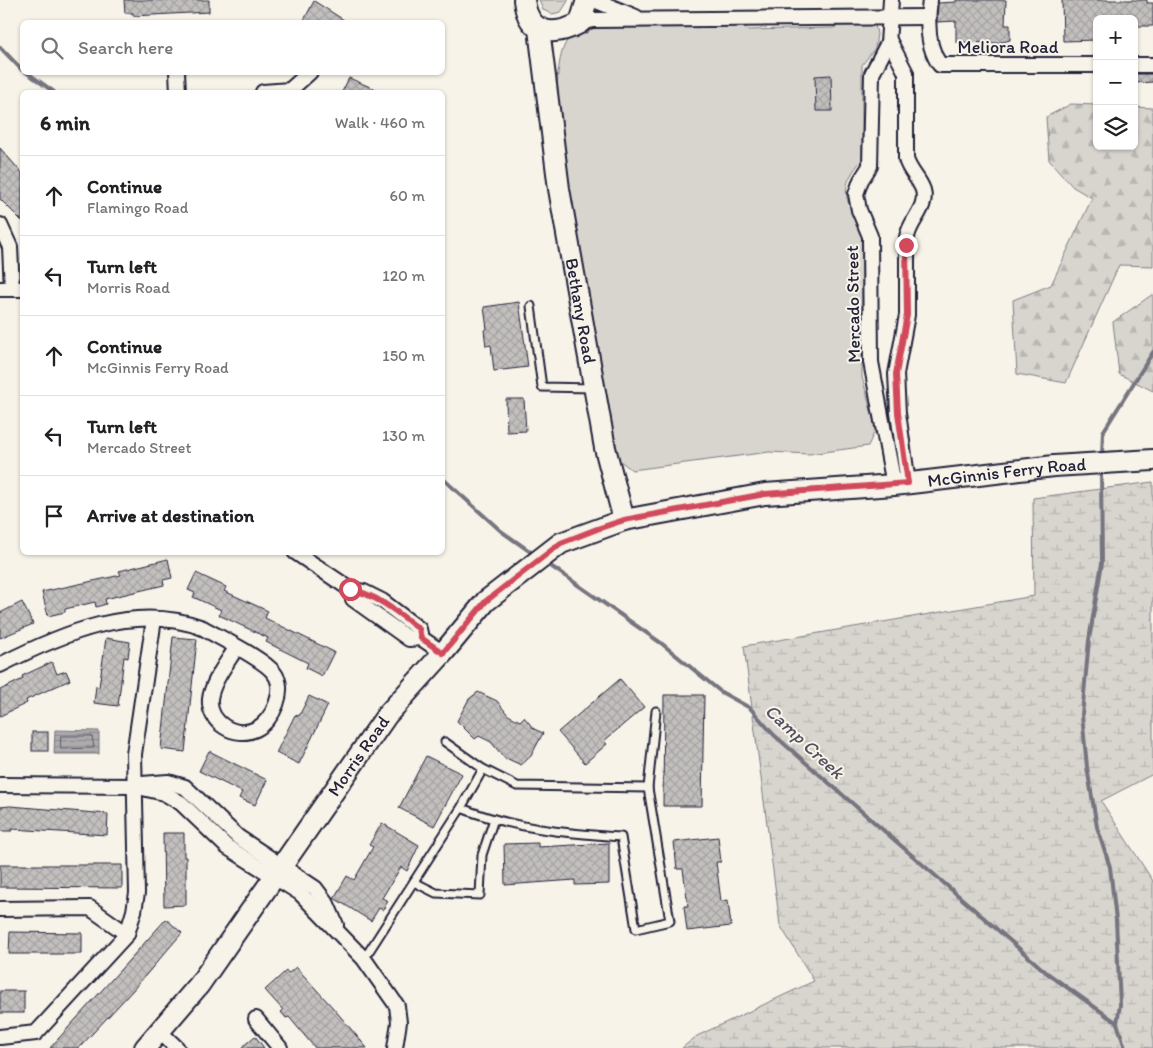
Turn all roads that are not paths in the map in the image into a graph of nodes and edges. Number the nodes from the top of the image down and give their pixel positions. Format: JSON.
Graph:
{"nodes":[{"id":1,"x":524,"y":0,"type":"edge"},
{"id":2,"x":587,"y":0,"type":"edge"},
{"id":3,"x":594,"y":0,"type":"edge"},
{"id":4,"x":891,"y":0,"type":"edge"},
{"id":5,"x":930,"y":0,"type":"edge"},
{"id":6,"x":928,"y":17,"type":"junction"},
{"id":7,"x":890,"y":18,"type":"junction"},
{"id":8,"x":651,"y":20,"type":"junction"},
{"id":9,"x":572,"y":27,"type":"junction"},
{"id":10,"x":539,"y":28,"type":"junction"},
{"id":11,"x":889,"y":40,"type":"junction"},
{"id":12,"x":1093,"y":65,"type":"edge"},
{"id":13,"x":1138,"y":65,"type":"edge"},
{"id":14,"x":1153,"y":65,"type":"edge"},
{"id":15,"x":177,"y":75,"type":"edge"},
{"id":16,"x":307,"y":75,"type":"edge"},
{"id":17,"x":178,"y":90,"type":"edge"},
{"id":18,"x":290,"y":90,"type":"edge"},
{"id":19,"x":548,"y":99,"type":"junction"},
{"id":20,"x":0,"y":225,"type":"edge"},
{"id":21,"x":11,"y":289,"type":"edge"},
{"id":22,"x":531,"y":306,"type":"dead end"},
{"id":23,"x":595,"y":388,"type":"junction"},
{"id":24,"x":1148,"y":460,"type":"edge"},
{"id":25,"x":901,"y":484,"type":"junction"},
{"id":26,"x":624,"y":520,"type":"junction"},
{"id":27,"x":299,"y":555,"type":"edge"},
{"id":28,"x":350,"y":589,"type":"junction"},
{"id":29,"x":396,"y":611,"type":"junction"},
{"id":30,"x":154,"y":619,"type":"junction"},
{"id":31,"x":387,"y":623,"type":"junction"},
{"id":32,"x":421,"y":638,"type":"junction"},
{"id":33,"x":236,"y":648,"type":"junction"},
{"id":34,"x":443,"y":653,"type":"junction"},
{"id":35,"x":0,"y":666,"type":"edge"},
{"id":36,"x":656,"y":711,"type":"dead end"},
{"id":37,"x":445,"y":742,"type":"dead end"},
{"id":38,"x":483,"y":769,"type":"junction"},
{"id":39,"x":0,"y":785,"type":"edge"},
{"id":40,"x":134,"y":786,"type":"junction"},
{"id":41,"x":648,"y":788,"type":"junction"},
{"id":42,"x":461,"y":808,"type":"junction"},
{"id":43,"x":494,"y":819,"type":"junction"},
{"id":44,"x":279,"y":871,"type":"junction"},
{"id":45,"x":414,"y":882,"type":"junction"},
{"id":46,"x":0,"y":909,"type":"edge"},
{"id":47,"x":127,"y":934,"type":"junction"},
{"id":48,"x":364,"y":960,"type":"junction"},
{"id":49,"x":256,"y":1018,"type":"dead end"},
{"id":50,"x":159,"y":1032,"type":"junction"},
{"id":51,"x":0,"y":1037,"type":"edge"},
{"id":52,"x":145,"y":1048,"type":"edge"},
{"id":53,"x":177,"y":1048,"type":"edge"},
{"id":54,"x":280,"y":1048,"type":"edge"},
{"id":55,"x":394,"y":1048,"type":"edge"}],
"edges":[{"from":1,"to":10,"type":"street"},
{"from":2,"to":9,"type":"street","name":"Bethany Road"},
{"from":3,"to":8,"type":"street"},
{"from":4,"to":7,"type":"street","name":"Mercado Street"},
{"from":5,"to":6,"type":"street","name":"Meliora Road"},
{"from":6,"to":7,"type":"street"},
{"from":6,"to":12,"type":"street","name":"Meliora Road"},
{"from":7,"to":8,"type":"street"},
{"from":7,"to":11,"type":"street","name":"Mercado Street"},
{"from":8,"to":9,"type":"street"},
{"from":9,"to":10,"type":"street"},
{"from":9,"to":19,"type":"street","name":"Bethany Road"},
{"from":10,"to":19,"type":"street","name":"Bethany Road"},
{"from":11,"to":25,"type":"street","name":"Mercado Street"},
{"from":11,"to":25,"type":"street","name":"Mercado Street"},
{"from":13,"to":14,"type":"street"},
{"from":15,"to":17,"type":"street"},
{"from":16,"to":18,"type":"street"},
{"from":19,"to":23,"type":"street","name":"Bethany Road"},
{"from":20,"to":21,"type":"street"},
{"from":22,"to":23,"type":"lane"},
{"from":23,"to":26,"type":"street","name":"Bethany Road"},
{"from":24,"to":25,"type":"street","name":"McGinnis Ferry Road"},
{"from":25,"to":26,"type":"street","name":"McGinnis Ferry Road"},
{"from":26,"to":34,"type":"street","name":"Morris Road"},
{"from":27,"to":28,"type":"street"},
{"from":28,"to":29,"type":"street"},
{"from":28,"to":31,"type":"street"},
{"from":29,"to":31,"type":"street"},
{"from":29,"to":32,"type":"street"},
{"from":30,"to":33,"type":"street"},
{"from":30,"to":35,"type":"street"},
{"from":30,"to":40,"type":"street"},
{"from":31,"to":32,"type":"street"},
{"from":32,"to":34,"type":"street"},
{"from":33,"to":33,"type":"street"},
{"from":34,"to":44,"type":"street","name":"Morris Road"},
{"from":36,"to":41,"type":"lane"},
{"from":37,"to":38,"type":"lane"},
{"from":38,"to":41,"type":"lane"},
{"from":38,"to":42,"type":"lane"},
{"from":39,"to":40,"type":"street"},
{"from":40,"to":44,"type":"street"},
{"from":40,"to":47,"type":"street"},
{"from":41,"to":43,"type":"lane"},
{"from":42,"to":43,"type":"lane"},
{"from":42,"to":45,"type":"lane"},
{"from":43,"to":45,"type":"lane"},
{"from":44,"to":48,"type":"street"},
{"from":44,"to":50,"type":"street","name":"Morris Road"},
{"from":45,"to":48,"type":"lane"},
{"from":46,"to":47,"type":"street"},
{"from":47,"to":51,"type":"street"},
{"from":48,"to":55,"type":"street"},
{"from":49,"to":54,"type":"street"},
{"from":50,"to":52,"type":"street","name":"Morris Road"},
{"from":50,"to":53,"type":"street"}]}
